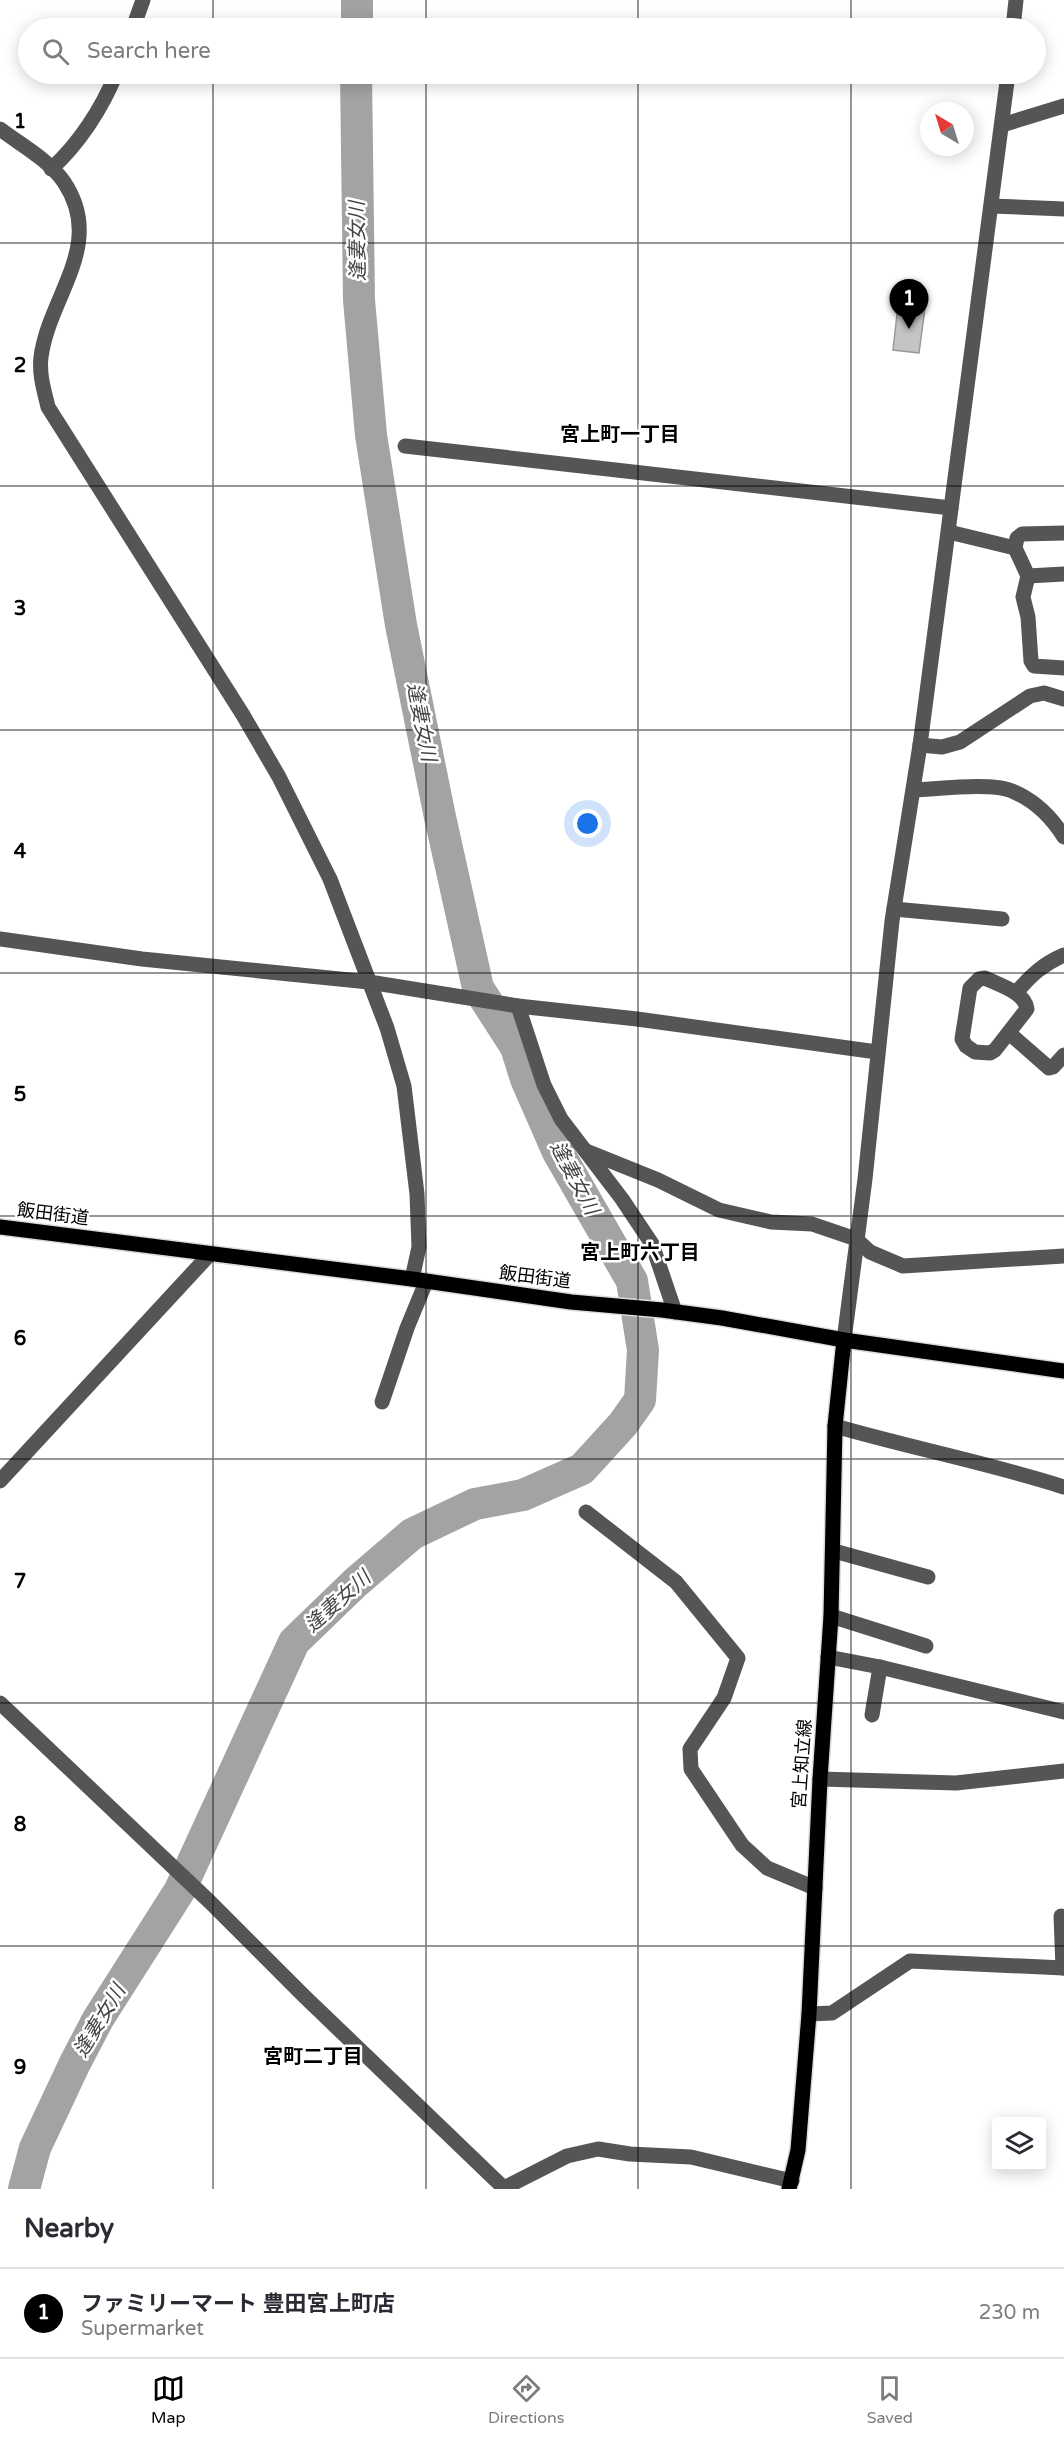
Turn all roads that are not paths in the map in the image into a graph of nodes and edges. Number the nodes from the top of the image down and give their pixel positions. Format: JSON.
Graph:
{"nodes":[{"id":1,"x":143,"y":0,"type":"edge"},
{"id":2,"x":1016,"y":0,"type":"edge"},
{"id":3,"x":137,"y":18,"type":"edge"},
{"id":4,"x":1014,"y":18,"type":"edge"},
{"id":5,"x":111,"y":84,"type":"edge"},
{"id":6,"x":1007,"y":84,"type":"edge"},
{"id":7,"x":1064,"y":106,"type":"edge"},
{"id":8,"x":1002,"y":125,"type":"junction"},
{"id":9,"x":0,"y":129,"type":"edge"},
{"id":10,"x":51,"y":169,"type":"junction"},
{"id":11,"x":992,"y":206,"type":"junction"},
{"id":12,"x":1064,"y":209,"type":"edge"},
{"id":13,"x":405,"y":446,"type":"dead end"},
{"id":14,"x":951,"y":508,"type":"junction"},
{"id":15,"x":949,"y":532,"type":"junction"},
{"id":16,"x":1064,"y":533,"type":"edge"},
{"id":17,"x":1015,"y":548,"type":"junction"},
{"id":18,"x":1064,"y":574,"type":"edge"},
{"id":19,"x":1028,"y":576,"type":"junction"},
{"id":20,"x":1064,"y":668,"type":"edge"},
{"id":21,"x":1064,"y":699,"type":"edge"},
{"id":22,"x":920,"y":745,"type":"junction"},
{"id":23,"x":914,"y":790,"type":"junction"},
{"id":24,"x":1064,"y":837,"type":"edge"},
{"id":25,"x":894,"y":909,"type":"junction"},
{"id":26,"x":1002,"y":919,"type":"dead end"},
{"id":27,"x":0,"y":939,"type":"edge"},
{"id":28,"x":1064,"y":955,"type":"edge"},
{"id":29,"x":369,"y":982,"type":"junction"},
{"id":30,"x":1016,"y":993,"type":"junction"},
{"id":31,"x":514,"y":1005,"type":"junction"},
{"id":32,"x":1009,"y":1033,"type":"junction"},
{"id":33,"x":877,"y":1052,"type":"junction"},
{"id":34,"x":1064,"y":1054,"type":"edge"},
{"id":35,"x":586,"y":1151,"type":"junction"},
{"id":36,"x":0,"y":1227,"type":"edge"},
{"id":37,"x":856,"y":1239,"type":"junction"},
{"id":38,"x":210,"y":1254,"type":"junction"},
{"id":39,"x":1064,"y":1256,"type":"edge"},
{"id":40,"x":419,"y":1281,"type":"junction"},
{"id":41,"x":669,"y":1311,"type":"junction"},
{"id":42,"x":844,"y":1340,"type":"junction"},
{"id":43,"x":1064,"y":1371,"type":"edge"},
{"id":44,"x":382,"y":1402,"type":"dead end"},
{"id":45,"x":835,"y":1426,"type":"junction"},
{"id":46,"x":0,"y":1481,"type":"edge"},
{"id":47,"x":1064,"y":1487,"type":"edge"},
{"id":48,"x":586,"y":1512,"type":"dead end"},
{"id":49,"x":834,"y":1551,"type":"junction"},
{"id":50,"x":928,"y":1577,"type":"dead end"},
{"id":51,"x":831,"y":1616,"type":"junction"},
{"id":52,"x":926,"y":1646,"type":"dead end"},
{"id":53,"x":828,"y":1658,"type":"junction"},
{"id":54,"x":880,"y":1667,"type":"junction"},
{"id":55,"x":0,"y":1703,"type":"edge"},
{"id":56,"x":1064,"y":1712,"type":"edge"},
{"id":57,"x":872,"y":1715,"type":"dead end"},
{"id":58,"x":1064,"y":1771,"type":"edge"},
{"id":59,"x":820,"y":1779,"type":"junction"},
{"id":60,"x":814,"y":1888,"type":"junction"},
{"id":61,"x":1061,"y":1916,"type":"dead end"},
{"id":62,"x":1063,"y":1968,"type":"edge"},
{"id":63,"x":809,"y":2014,"type":"junction"},
{"id":64,"x":790,"y":2185,"type":"edge"},
{"id":65,"x":504,"y":2189,"type":"edge"}],
"edges":[{"from":1,"to":3,"type":"street"},
{"from":2,"to":4,"type":"street"},
{"from":5,"to":10,"type":"street"},
{"from":6,"to":8,"type":"street"},
{"from":7,"to":8,"type":"street"},
{"from":8,"to":11,"type":"street"},
{"from":9,"to":10,"type":"street"},
{"from":10,"to":29,"type":"street"},
{"from":11,"to":12,"type":"street"},
{"from":11,"to":14,"type":"street"},
{"from":13,"to":14,"type":"street"},
{"from":14,"to":15,"type":"street"},
{"from":15,"to":17,"type":"street"},
{"from":15,"to":22,"type":"street"},
{"from":16,"to":17,"type":"street"},
{"from":17,"to":19,"type":"street"},
{"from":18,"to":19,"type":"street"},
{"from":19,"to":20,"type":"street"},
{"from":21,"to":22,"type":"street"},
{"from":22,"to":23,"type":"street"},
{"from":23,"to":24,"type":"street"},
{"from":23,"to":25,"type":"street"},
{"from":25,"to":26,"type":"street"},
{"from":25,"to":33,"type":"street"},
{"from":27,"to":29,"type":"street"},
{"from":28,"to":30,"type":"street"},
{"from":29,"to":31,"type":"street"},
{"from":29,"to":40,"type":"street"},
{"from":30,"to":32,"type":"street"},
{"from":30,"to":32,"type":"street"},
{"from":31,"to":33,"type":"street"},
{"from":31,"to":35,"type":"street"},
{"from":32,"to":34,"type":"street"},
{"from":33,"to":37,"type":"street"},
{"from":35,"to":37,"type":"street"},
{"from":35,"to":41,"type":"street"},
{"from":36,"to":38,"type":"main road","name":"飯田街道"},
{"from":37,"to":39,"type":"street"},
{"from":37,"to":42,"type":"street"},
{"from":38,"to":40,"type":"main road","name":"飯田街道"},
{"from":38,"to":46,"type":"street"},
{"from":40,"to":41,"type":"main road","name":"飯田街道"},
{"from":40,"to":44,"type":"street"},
{"from":41,"to":42,"type":"main road","name":"飯田街道"},
{"from":42,"to":43,"type":"main road","name":"飯田街道"},
{"from":42,"to":45,"type":"main road","name":"宮上知立線"},
{"from":45,"to":47,"type":"street"},
{"from":45,"to":49,"type":"main road","name":"宮上知立線"},
{"from":48,"to":60,"type":"street"},
{"from":49,"to":50,"type":"street"},
{"from":49,"to":51,"type":"main road","name":"宮上知立線"},
{"from":51,"to":52,"type":"street"},
{"from":51,"to":53,"type":"main road","name":"宮上知立線"},
{"from":53,"to":54,"type":"street"},
{"from":53,"to":59,"type":"main road","name":"宮上知立線"},
{"from":54,"to":56,"type":"street"},
{"from":54,"to":57,"type":"street"},
{"from":55,"to":65,"type":"street"},
{"from":58,"to":59,"type":"street"},
{"from":59,"to":60,"type":"main road","name":"宮上知立線"},
{"from":60,"to":63,"type":"main road","name":"宮上知立線"},
{"from":61,"to":62,"type":"street"},
{"from":62,"to":63,"type":"street"},
{"from":63,"to":64,"type":"main road","name":"宮上知立線"},
{"from":64,"to":65,"type":"street"}]}
